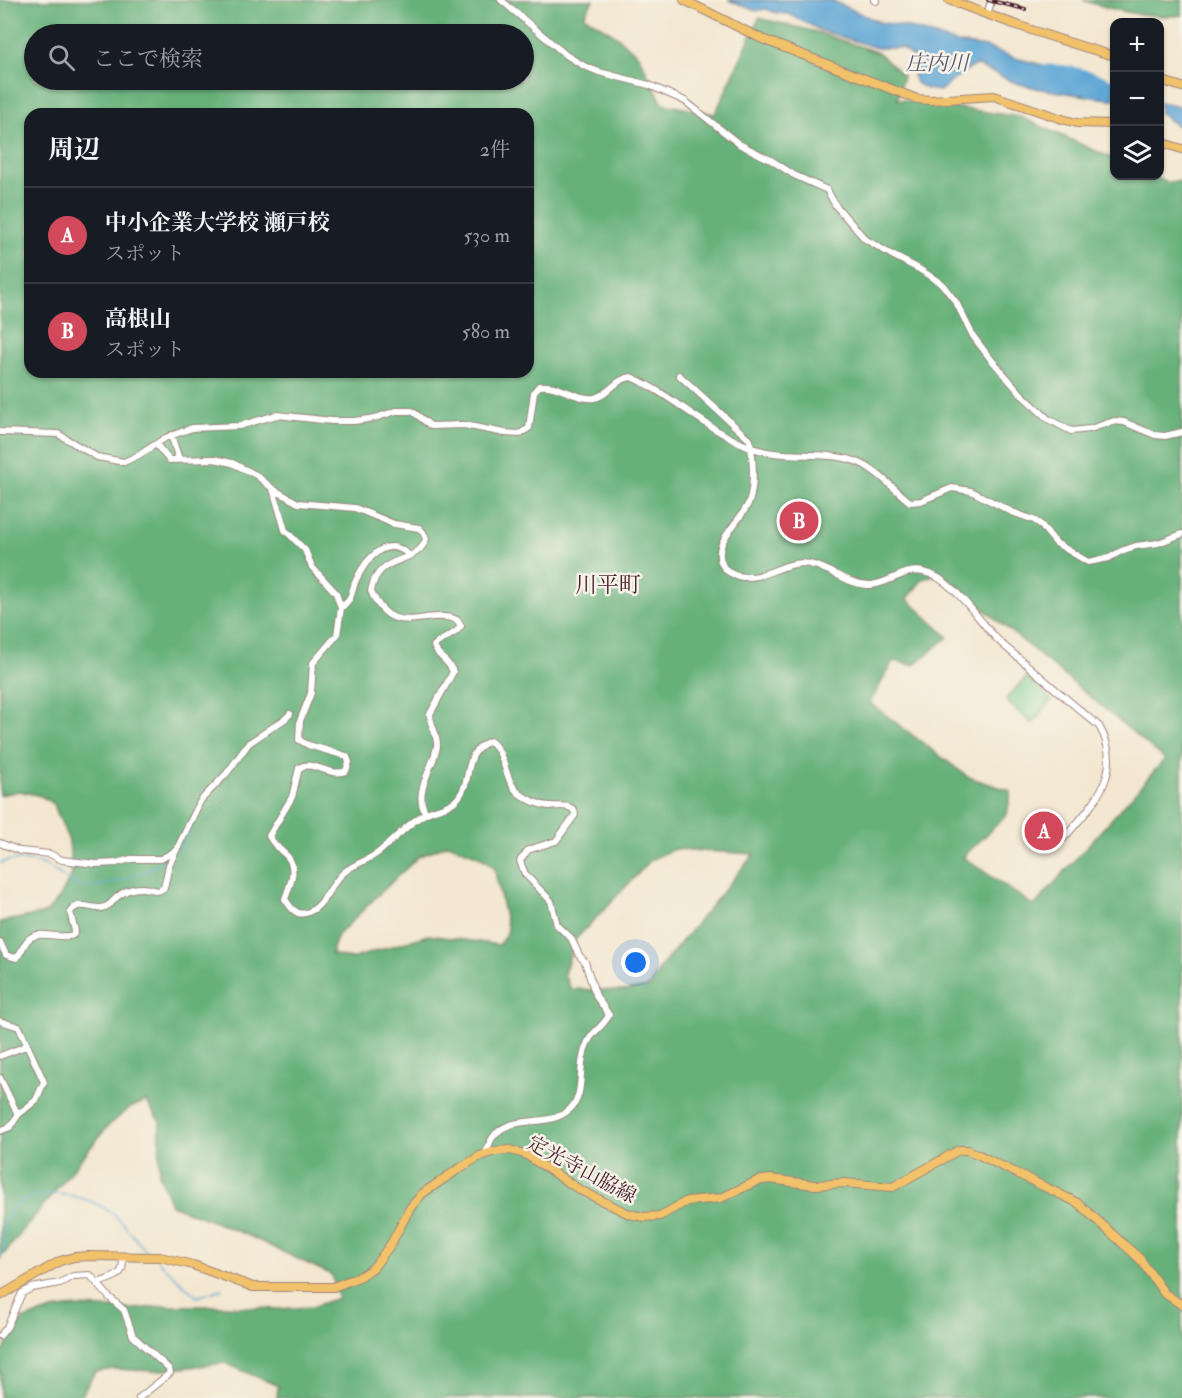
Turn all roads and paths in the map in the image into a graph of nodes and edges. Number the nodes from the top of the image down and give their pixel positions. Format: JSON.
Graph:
{"nodes":[{"id":1,"x":501,"y":0,"type":"edge"},
{"id":2,"x":684,"y":0,"type":"edge"},
{"id":3,"x":949,"y":0,"type":"edge"},
{"id":4,"x":990,"y":5,"type":"dead end"},
{"id":5,"x":987,"y":15,"type":"junction"},
{"id":6,"x":529,"y":24,"type":"edge"},
{"id":7,"x":534,"y":28,"type":"edge"},
{"id":8,"x":1110,"y":55,"type":"edge"},
{"id":9,"x":1164,"y":81,"type":"edge"},
{"id":10,"x":1182,"y":87,"type":"edge"},
{"id":11,"x":1110,"y":124,"type":"edge"},
{"id":12,"x":1164,"y":143,"type":"edge"},
{"id":13,"x":1182,"y":149,"type":"edge"},
{"id":14,"x":679,"y":375,"type":"dead end"},
{"id":15,"x":0,"y":432,"type":"edge"},
{"id":16,"x":1182,"y":432,"type":"edge"},
{"id":17,"x":171,"y":435,"type":"junction"},
{"id":18,"x":156,"y":444,"type":"junction"},
{"id":19,"x":752,"y":448,"type":"junction"},
{"id":20,"x":179,"y":459,"type":"junction"},
{"id":21,"x":273,"y":489,"type":"junction"},
{"id":22,"x":1182,"y":534,"type":"edge"},
{"id":23,"x":409,"y":555,"type":"junction"},
{"id":24,"x":341,"y":608,"type":"junction"},
{"id":25,"x":290,"y":714,"type":"dead end"},
{"id":26,"x":426,"y":813,"type":"junction"},
{"id":27,"x":1064,"y":838,"type":"dead end"},
{"id":28,"x":0,"y":843,"type":"edge"},
{"id":29,"x":175,"y":851,"type":"junction"},
{"id":30,"x":0,"y":942,"type":"edge"},
{"id":31,"x":0,"y":1021,"type":"edge"},
{"id":32,"x":27,"y":1046,"type":"junction"},
{"id":33,"x":0,"y":1056,"type":"edge"},
{"id":34,"x":0,"y":1078,"type":"edge"},
{"id":35,"x":18,"y":1115,"type":"junction"},
{"id":36,"x":0,"y":1131,"type":"edge"},
{"id":37,"x":485,"y":1154,"type":"junction"},
{"id":38,"x":123,"y":1256,"type":"junction"},
{"id":39,"x":98,"y":1283,"type":"junction"},
{"id":40,"x":0,"y":1296,"type":"edge"},
{"id":41,"x":1182,"y":1305,"type":"edge"},
{"id":42,"x":0,"y":1336,"type":"edge"},
{"id":43,"x":139,"y":1398,"type":"edge"}],
"edges":[{"from":1,"to":6,"type":"street"},
{"from":2,"to":11,"type":"main road"},
{"from":3,"to":5,"type":"main road"},
{"from":4,"to":5,"type":"street"},
{"from":5,"to":8,"type":"main road"},
{"from":7,"to":16,"type":"street"},
{"from":9,"to":10,"type":"main road"},
{"from":12,"to":13,"type":"main road"},
{"from":14,"to":19,"type":"street"},
{"from":15,"to":18,"type":"street"},
{"from":17,"to":18,"type":"street"},
{"from":17,"to":19,"type":"street"},
{"from":17,"to":20,"type":"street"},
{"from":18,"to":20,"type":"street"},
{"from":19,"to":22,"type":"street"},
{"from":19,"to":27,"type":"street"},
{"from":20,"to":21,"type":"street"},
{"from":21,"to":23,"type":"street"},
{"from":21,"to":24,"type":"street"},
{"from":23,"to":24,"type":"street"},
{"from":23,"to":26,"type":"street"},
{"from":24,"to":26,"type":"street"},
{"from":25,"to":29,"type":"street"},
{"from":26,"to":37,"type":"street"},
{"from":28,"to":29,"type":"street"},
{"from":29,"to":30,"type":"street"},
{"from":31,"to":32,"type":"street"},
{"from":32,"to":33,"type":"street"},
{"from":32,"to":35,"type":"street"},
{"from":34,"to":35,"type":"street"},
{"from":35,"to":36,"type":"street"},
{"from":37,"to":38,"type":"main road","name":"定光寺山脇線"},
{"from":37,"to":41,"type":"main road","name":"定光寺山脇線"},
{"from":38,"to":39,"type":"street"},
{"from":38,"to":40,"type":"main road","name":"定光寺山脇線"},
{"from":39,"to":42,"type":"street"},
{"from":39,"to":43,"type":"street"}]}
